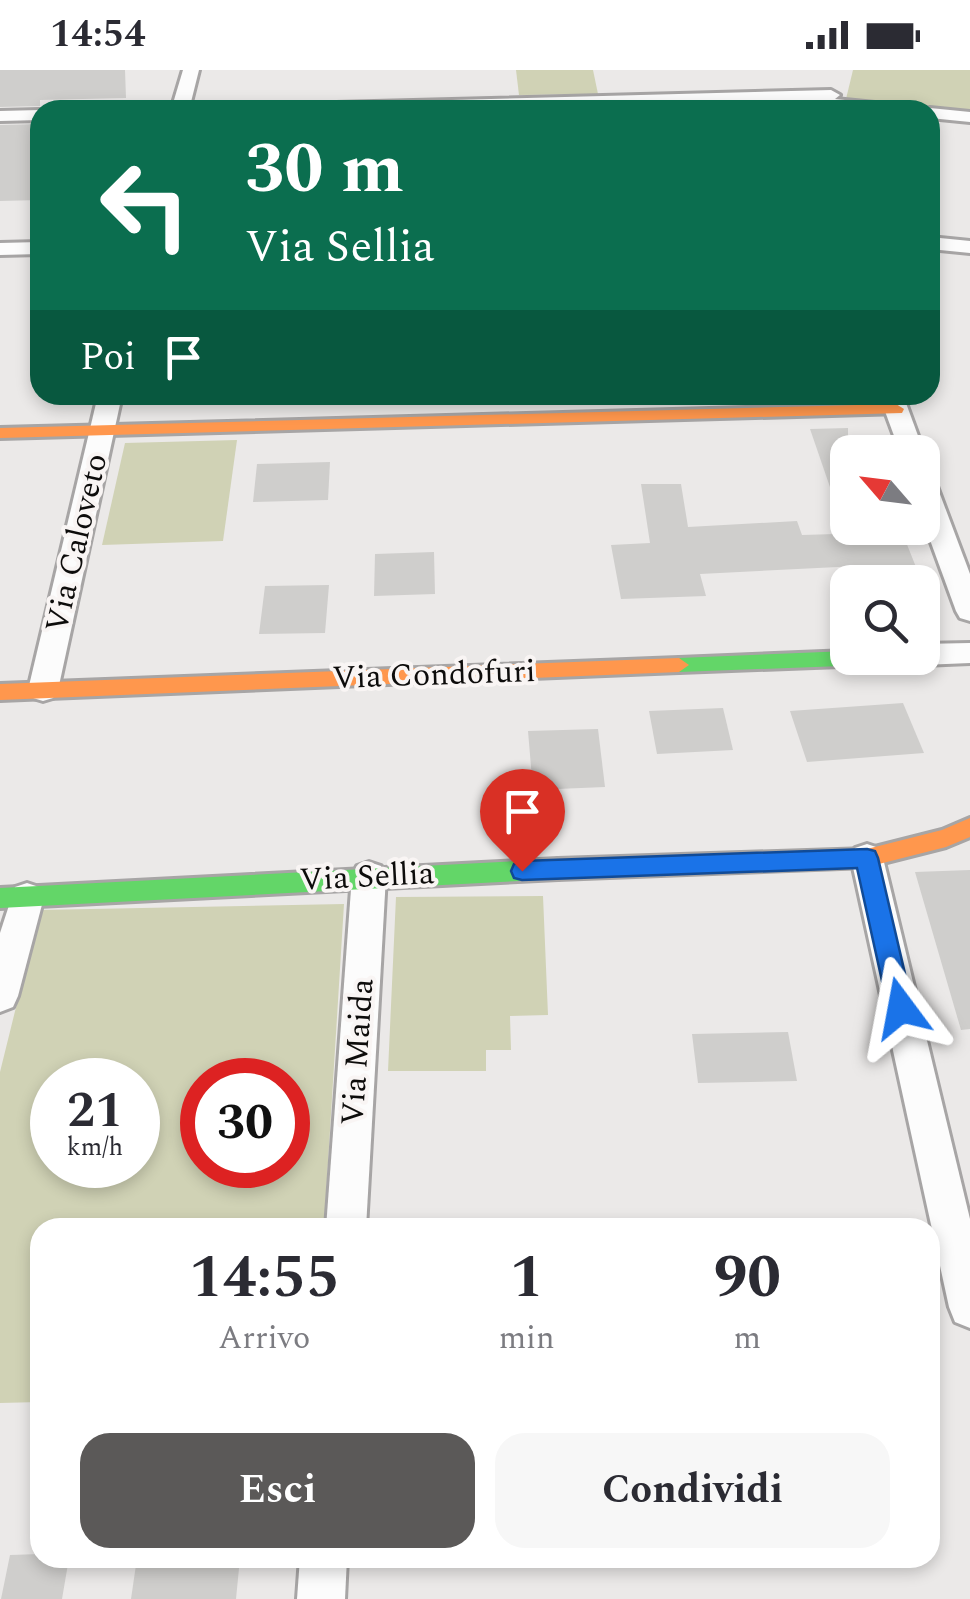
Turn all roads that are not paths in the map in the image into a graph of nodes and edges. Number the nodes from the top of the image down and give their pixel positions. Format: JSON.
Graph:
{"nodes":[{"id":1,"x":191,"y":70,"type":"edge"},
{"id":2,"x":831,"y":97,"type":"edge"},
{"id":3,"x":183,"y":100,"type":"edge"},
{"id":4,"x":699,"y":100,"type":"edge"},
{"id":5,"x":940,"y":114,"type":"edge"},
{"id":6,"x":30,"y":115,"type":"edge"},
{"id":7,"x":0,"y":116,"type":"edge"},
{"id":8,"x":970,"y":117,"type":"edge"},
{"id":9,"x":940,"y":244,"type":"edge"},
{"id":10,"x":30,"y":248,"type":"edge"},
{"id":11,"x":970,"y":248,"type":"edge"},
{"id":12,"x":0,"y":249,"type":"edge"},
{"id":13,"x":108,"y":405,"type":"edge"},
{"id":14,"x":809,"y":405,"type":"edge"},
{"id":15,"x":895,"y":405,"type":"edge"},
{"id":16,"x":102,"y":430,"type":"junction"},
{"id":17,"x":0,"y":433,"type":"edge"},
{"id":18,"x":906,"y":435,"type":"edge"},
{"id":19,"x":940,"y":528,"type":"edge"},
{"id":20,"x":968,"y":601,"type":"edge"},
{"id":21,"x":970,"y":654,"type":"edge"},
{"id":22,"x":940,"y":655,"type":"edge"},
{"id":23,"x":830,"y":659,"type":"edge"},
{"id":24,"x":44,"y":690,"type":"junction"},
{"id":25,"x":0,"y":692,"type":"edge"},
{"id":26,"x":970,"y":827,"type":"edge"},
{"id":27,"x":867,"y":858,"type":"junction"},
{"id":28,"x":369,"y":876,"type":"junction"},
{"id":29,"x":14,"y":898,"type":"edge"},
{"id":30,"x":0,"y":996,"type":"edge"},
{"id":31,"x":347,"y":1218,"type":"edge"},
{"id":32,"x":970,"y":1307,"type":"edge"},
{"id":33,"x":324,"y":1568,"type":"edge"},
{"id":34,"x":322,"y":1599,"type":"edge"}],
"edges":[{"from":1,"to":3,"type":"street"},
{"from":2,"to":4,"type":"street"},
{"from":5,"to":8,"type":"street"},
{"from":6,"to":7,"type":"street"},
{"from":9,"to":11,"type":"street"},
{"from":10,"to":12,"type":"street"},
{"from":13,"to":16,"type":"street","name":"Via Caloveto"},
{"from":14,"to":16,"type":"street"},
{"from":15,"to":18,"type":"street"},
{"from":16,"to":17,"type":"street"},
{"from":16,"to":24,"type":"street","name":"Via Caloveto"},
{"from":19,"to":20,"type":"street"},
{"from":21,"to":22,"type":"street"},
{"from":23,"to":24,"type":"street","name":"Via Condofuri"},
{"from":24,"to":25,"type":"street","name":"Via Condofuri"},
{"from":26,"to":27,"type":"street","name":"Via Sellia"},
{"from":27,"to":28,"type":"street","name":"Via Sellia"},
{"from":27,"to":32,"type":"street"},
{"from":28,"to":29,"type":"street","name":"Via Sellia"},
{"from":28,"to":31,"type":"street","name":"Via Maida"},
{"from":29,"to":30,"type":"street"},
{"from":33,"to":34,"type":"street"}]}
